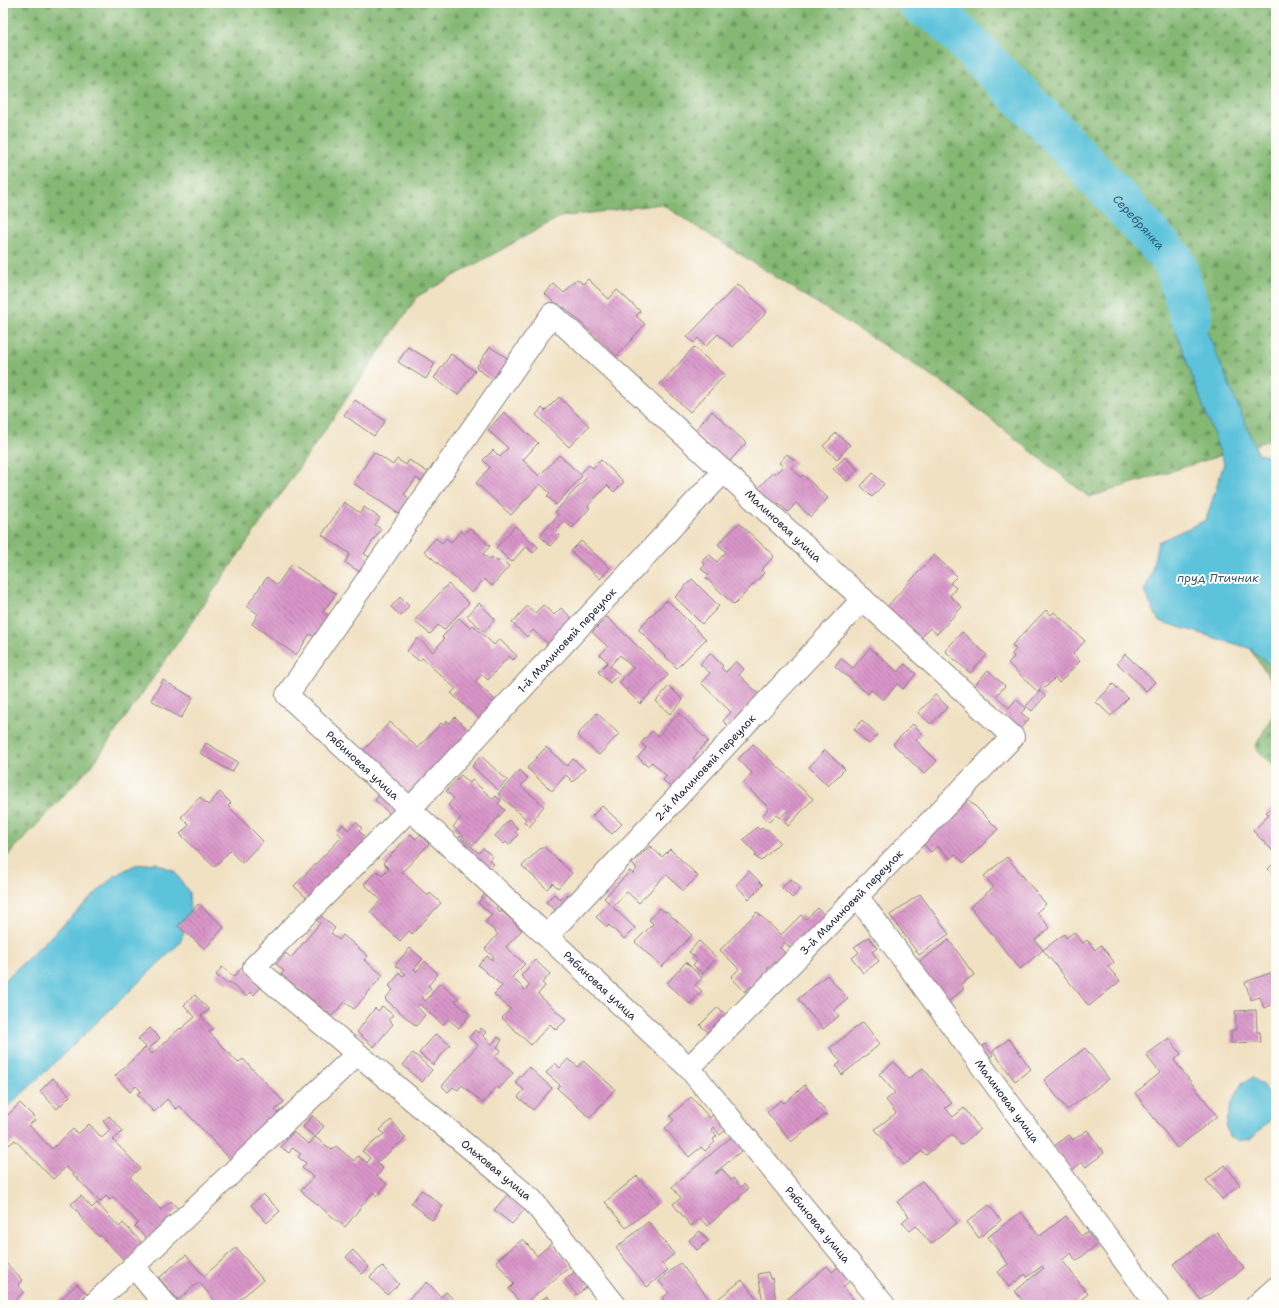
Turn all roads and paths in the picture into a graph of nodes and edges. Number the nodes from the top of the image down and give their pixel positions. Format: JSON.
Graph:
{"nodes":[{"id":1,"x":724,"y":471,"type":"junction"},
{"id":2,"x":863,"y":599,"type":"junction"},
{"id":3,"x":287,"y":695,"type":"joint"},
{"id":4,"x":1013,"y":737,"type":"joint"},
{"id":5,"x":410,"y":809,"type":"junction"},
{"id":6,"x":857,"y":896,"type":"junction"},
{"id":7,"x":547,"y":936,"type":"junction"},
{"id":8,"x":357,"y":1054,"type":"junction"},
{"id":9,"x":689,"y":1068,"type":"junction"},
{"id":10,"x":133,"y":1266,"type":"junction"},
{"id":11,"x":1276,"y":1288,"type":"edge"},
{"id":12,"x":93,"y":1305,"type":"edge"},
{"id":13,"x":166,"y":1305,"type":"edge"},
{"id":14,"x":615,"y":1305,"type":"edge"},
{"id":15,"x":884,"y":1305,"type":"edge"},
{"id":16,"x":1157,"y":1305,"type":"edge"},
{"id":17,"x":1257,"y":1305,"type":"edge"}],
"edges":[{"from":1,"to":2,"type":"street","name":"Малиновая улица"},
{"from":1,"to":3,"type":"street","name":"Малиновая улица"},
{"from":1,"to":5,"type":"street","name":"1-й Малиновый переулок"},
{"from":2,"to":4,"type":"street","name":"Малиновая улица"},
{"from":2,"to":7,"type":"street","name":"2-й Малиновый переулок"},
{"from":3,"to":5,"type":"street","name":"Рябиновая улица"},
{"from":4,"to":6,"type":"street","name":"3-й Малиновый переулок"},
{"from":5,"to":7,"type":"street","name":"Рябиновая улица"},
{"from":5,"to":8,"type":"street","name":"1-й Малиновый переулок"},
{"from":6,"to":9,"type":"street","name":"3-й Малиновый переулок"},
{"from":6,"to":16,"type":"street","name":"Малиновая улица"},
{"from":7,"to":9,"type":"street","name":"Рябиновая улица"},
{"from":8,"to":10,"type":"street"},
{"from":8,"to":14,"type":"street","name":"Ольховая улица"},
{"from":9,"to":15,"type":"street","name":"Рябиновая улица"},
{"from":10,"to":12,"type":"street"},
{"from":10,"to":13,"type":"street"},
{"from":11,"to":17,"type":"street"}]}
